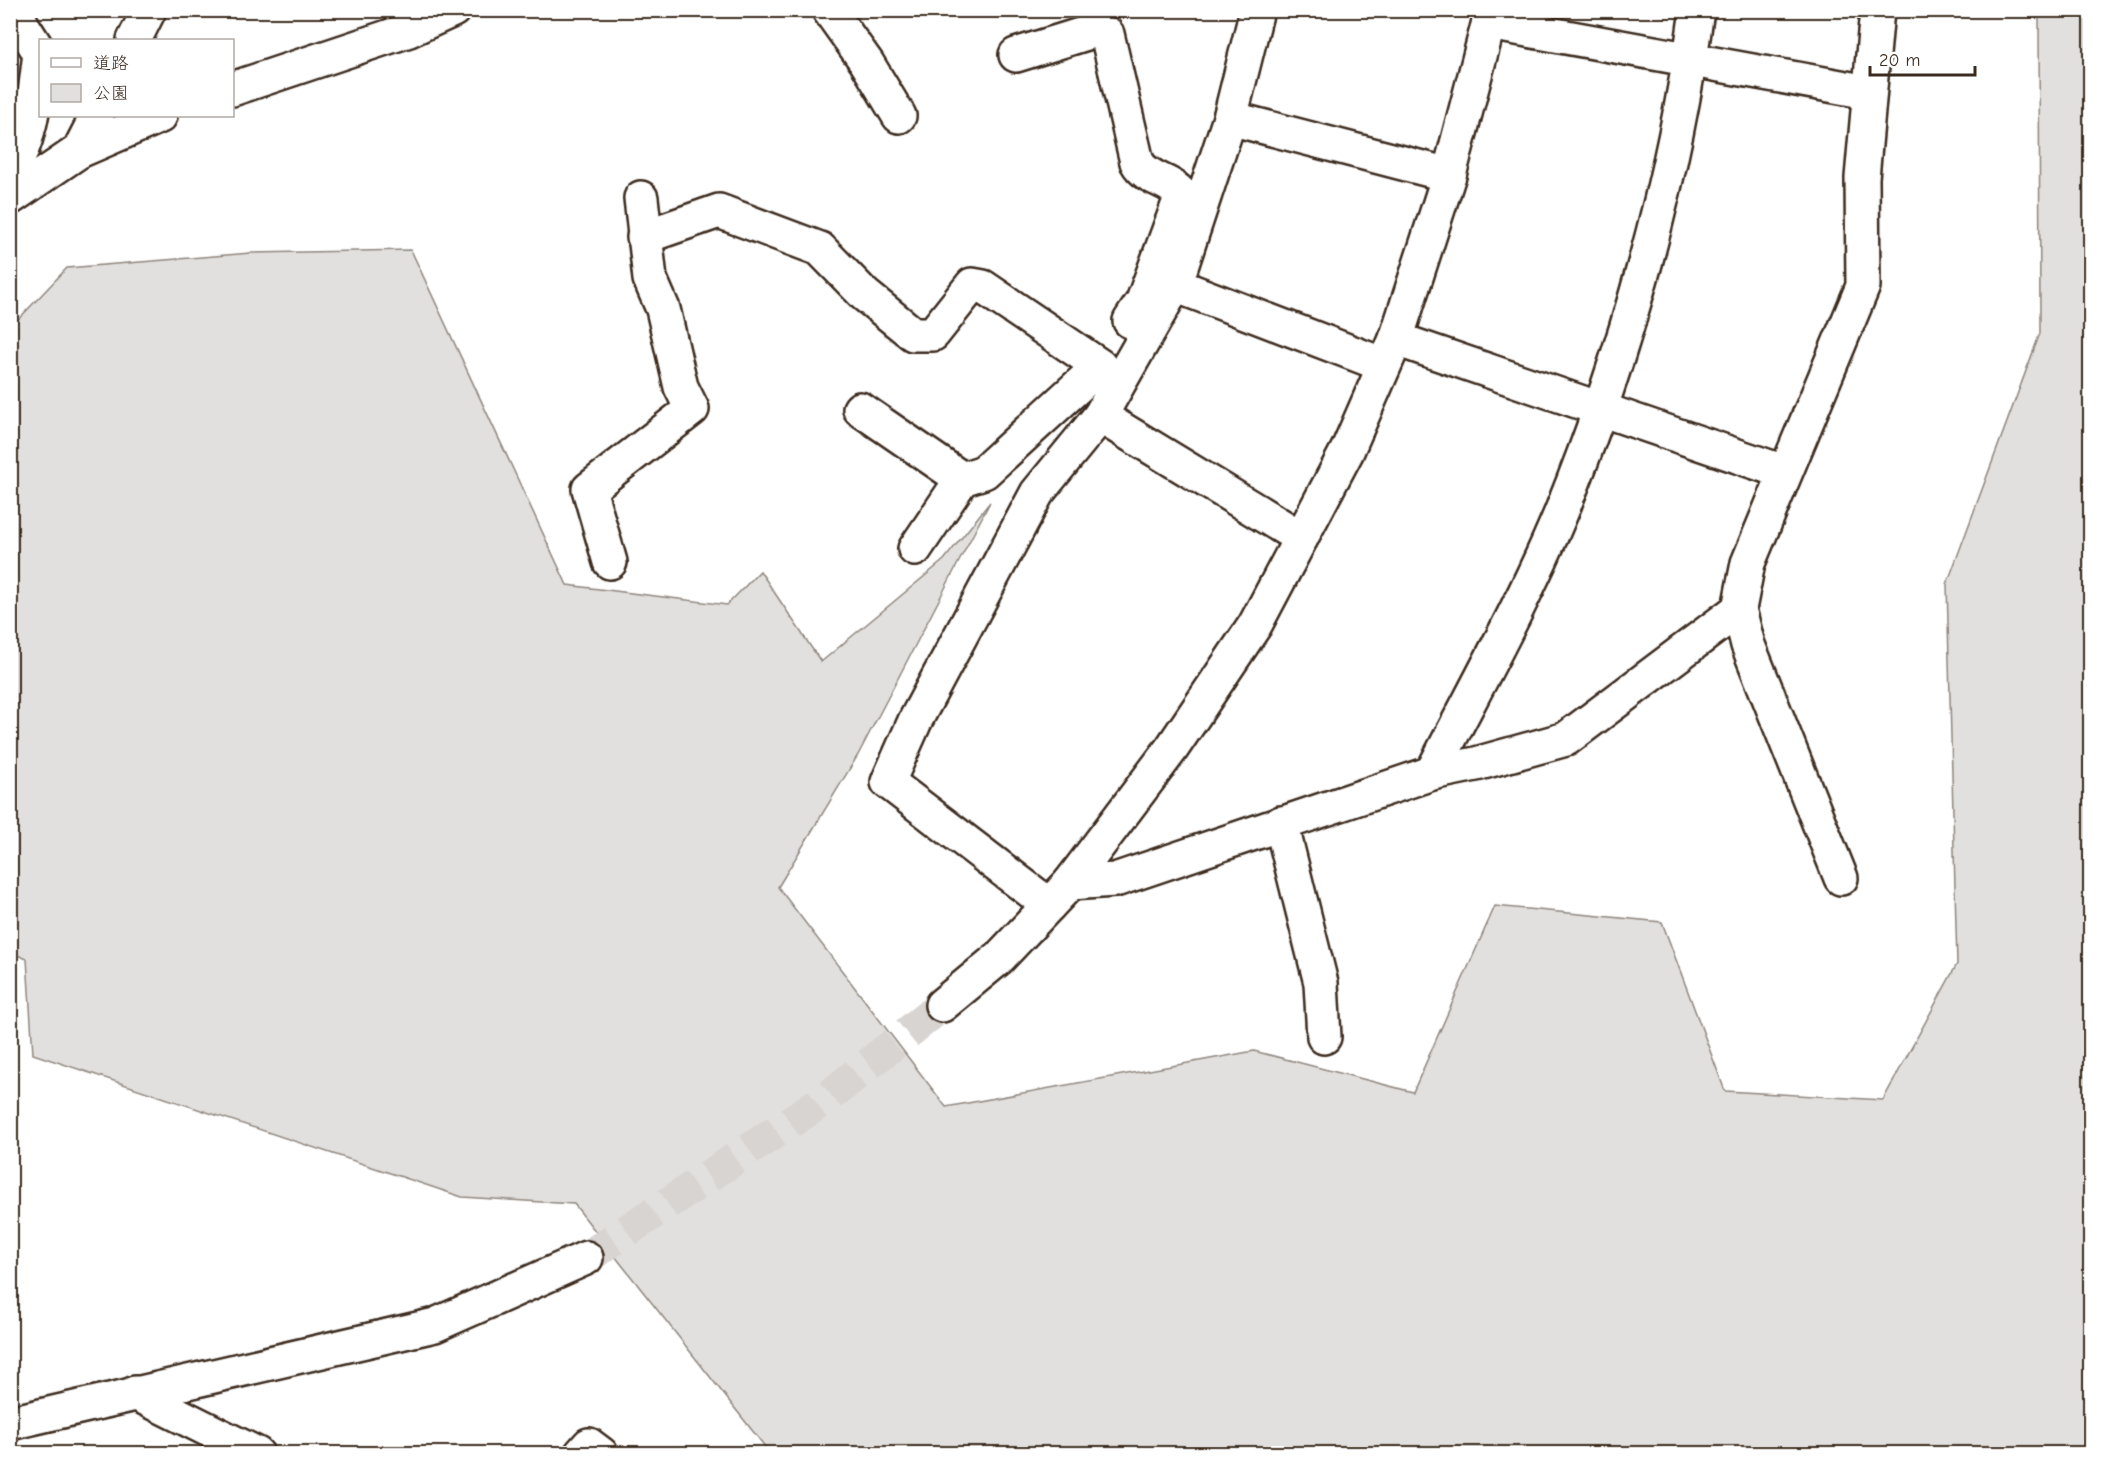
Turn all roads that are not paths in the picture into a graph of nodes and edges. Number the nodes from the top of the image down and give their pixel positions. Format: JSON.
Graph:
{"nodes":[{"id":1,"x":149,"y":10,"type":"edge"},
{"id":2,"x":829,"y":10,"type":"edge"},
{"id":3,"x":1257,"y":10,"type":"edge"},
{"id":4,"x":1697,"y":10,"type":"edge"},
{"id":5,"x":1877,"y":10,"type":"edge"},
{"id":6,"x":452,"y":11,"type":"edge"},
{"id":7,"x":1491,"y":17,"type":"edge"},
{"id":8,"x":17,"y":20,"type":"edge"},
{"id":9,"x":134,"y":39,"type":"edge"},
{"id":10,"x":39,"y":52,"type":"edge"},
{"id":11,"x":1016,"y":55,"type":"dead end"},
{"id":12,"x":1691,"y":58,"type":"junction"},
{"id":13,"x":39,"y":59,"type":"edge"},
{"id":14,"x":234,"y":88,"type":"edge"},
{"id":15,"x":1868,"y":92,"type":"junction"},
{"id":16,"x":899,"y":116,"type":"dead end"},
{"id":17,"x":96,"y":117,"type":"edge"},
{"id":18,"x":158,"y":117,"type":"edge"},
{"id":19,"x":1230,"y":118,"type":"junction"},
{"id":20,"x":79,"y":152,"type":"junction"},
{"id":21,"x":10,"y":173,"type":"edge"},
{"id":22,"x":1449,"y":175,"type":"junction"},
{"id":23,"x":10,"y":198,"type":"edge"},
{"id":24,"x":641,"y":198,"type":"dead end"},
{"id":25,"x":644,"y":237,"type":"junction"},
{"id":26,"x":1175,"y":285,"type":"junction"},
{"id":27,"x":1390,"y":352,"type":"junction"},
{"id":28,"x":1100,"y":366,"type":"junction"},
{"id":29,"x":1600,"y":408,"type":"junction"},
{"id":30,"x":860,"y":409,"type":"dead end"},
{"id":31,"x":1100,"y":416,"type":"junction"},
{"id":32,"x":1784,"y":472,"type":"junction"},
{"id":33,"x":962,"y":479,"type":"junction"},
{"id":34,"x":1037,"y":493,"type":"junction"},
{"id":35,"x":1301,"y":538,"type":"junction"},
{"id":36,"x":915,"y":549,"type":"dead end"},
{"id":37,"x":610,"y":562,"type":"dead end"},
{"id":38,"x":1740,"y":609,"type":"junction"},
{"id":39,"x":1432,"y":773,"type":"junction"},
{"id":40,"x":1281,"y":823,"type":"junction"},
{"id":41,"x":1841,"y":878,"type":"dead end"},
{"id":42,"x":1059,"y":894,"type":"junction"},
{"id":43,"x":942,"y":1005,"type":"tunnel mouth"},
{"id":44,"x":1324,"y":1037,"type":"dead end"},
{"id":45,"x":586,"y":1258,"type":"tunnel mouth"},
{"id":46,"x":135,"y":1393,"type":"junction"},
{"id":47,"x":10,"y":1423,"type":"edge"},
{"id":48,"x":257,"y":1454,"type":"edge"},
{"id":49,"x":581,"y":1454,"type":"edge"},
{"id":50,"x":601,"y":1454,"type":"edge"}],
"edges":[{"from":1,"to":9,"type":"street"},
{"from":2,"to":16,"type":"street"},
{"from":3,"to":19,"type":"street"},
{"from":4,"to":12,"type":"street"},
{"from":5,"to":15,"type":"street"},
{"from":6,"to":14,"type":"street"},
{"from":7,"to":12,"type":"street"},
{"from":7,"to":22,"type":"street"},
{"from":8,"to":10,"type":"street"},
{"from":11,"to":28,"type":"street"},
{"from":12,"to":15,"type":"street"},
{"from":12,"to":29,"type":"street"},
{"from":13,"to":21,"type":"street"},
{"from":15,"to":32,"type":"street"},
{"from":17,"to":20,"type":"street"},
{"from":18,"to":20,"type":"street"},
{"from":19,"to":22,"type":"street"},
{"from":19,"to":26,"type":"street"},
{"from":20,"to":23,"type":"street"},
{"from":22,"to":27,"type":"street"},
{"from":24,"to":25,"type":"street"},
{"from":25,"to":28,"type":"street"},
{"from":25,"to":37,"type":"street"},
{"from":26,"to":27,"type":"street"},
{"from":26,"to":31,"type":"street"},
{"from":27,"to":29,"type":"street"},
{"from":27,"to":35,"type":"street"},
{"from":28,"to":33,"type":"street"},
{"from":28,"to":34,"type":"street"},
{"from":29,"to":32,"type":"street"},
{"from":29,"to":39,"type":"street"},
{"from":30,"to":33,"type":"street"},
{"from":31,"to":34,"type":"street"},
{"from":31,"to":35,"type":"street"},
{"from":32,"to":38,"type":"street"},
{"from":33,"to":36,"type":"street"},
{"from":34,"to":42,"type":"street"},
{"from":35,"to":42,"type":"street"},
{"from":38,"to":39,"type":"street"},
{"from":38,"to":41,"type":"street"},
{"from":39,"to":40,"type":"street"},
{"from":40,"to":42,"type":"street"},
{"from":40,"to":44,"type":"street"},
{"from":42,"to":43,"type":"street"},
{"from":45,"to":46,"type":"street"},
{"from":46,"to":47,"type":"street"},
{"from":46,"to":48,"type":"street"},
{"from":49,"to":50,"type":"street"}]}
